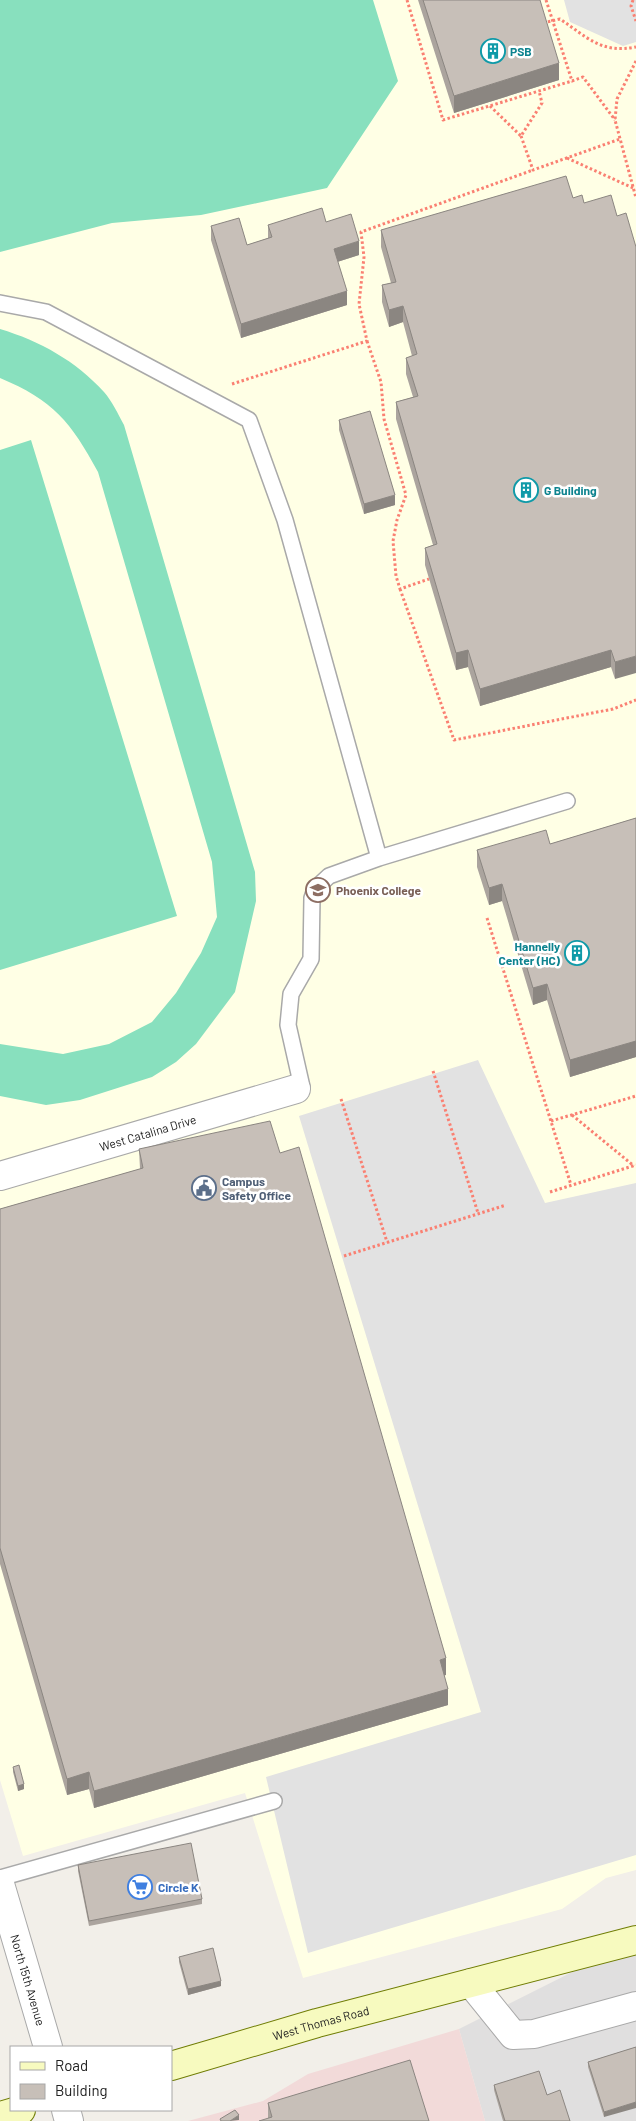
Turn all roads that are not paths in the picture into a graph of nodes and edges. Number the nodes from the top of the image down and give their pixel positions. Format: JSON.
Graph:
{"nodes":[{"id":1,"x":0,"y":303,"type":"edge"},
{"id":2,"x":567,"y":801,"type":"dead end"},
{"id":3,"x":379,"y":858,"type":"junction"},
{"id":4,"x":299,"y":1088,"type":"joint"},
{"id":5,"x":0,"y":1176,"type":"edge"},
{"id":6,"x":274,"y":1801,"type":"dead end"},
{"id":7,"x":0,"y":1878,"type":"edge"},
{"id":8,"x":0,"y":1884,"type":"edge"},
{"id":9,"x":636,"y":1940,"type":"edge"},
{"id":10,"x":471,"y":1984,"type":"junction"},
{"id":11,"x":636,"y":2006,"type":"edge"},
{"id":12,"x":48,"y":2046,"type":"edge"},
{"id":13,"x":172,"y":2066,"type":"edge"},
{"id":14,"x":18,"y":2111,"type":"edge"},
{"id":15,"x":0,"y":2116,"type":"edge"}],
"edges":[{"from":1,"to":3,"type":"lane"},
{"from":2,"to":3,"type":"lane"},
{"from":3,"to":4,"type":"lane"},
{"from":4,"to":5,"type":"street","name":"West Catalina Drive"},
{"from":6,"to":7,"type":"lane"},
{"from":8,"to":12,"type":"street","name":"North 15th Avenue"},
{"from":9,"to":10,"type":"main road","name":"West Thomas Road"},
{"from":10,"to":11,"type":"street"},
{"from":10,"to":13,"type":"main road","name":"West Thomas Road"},
{"from":14,"to":15,"type":"main road"}]}
